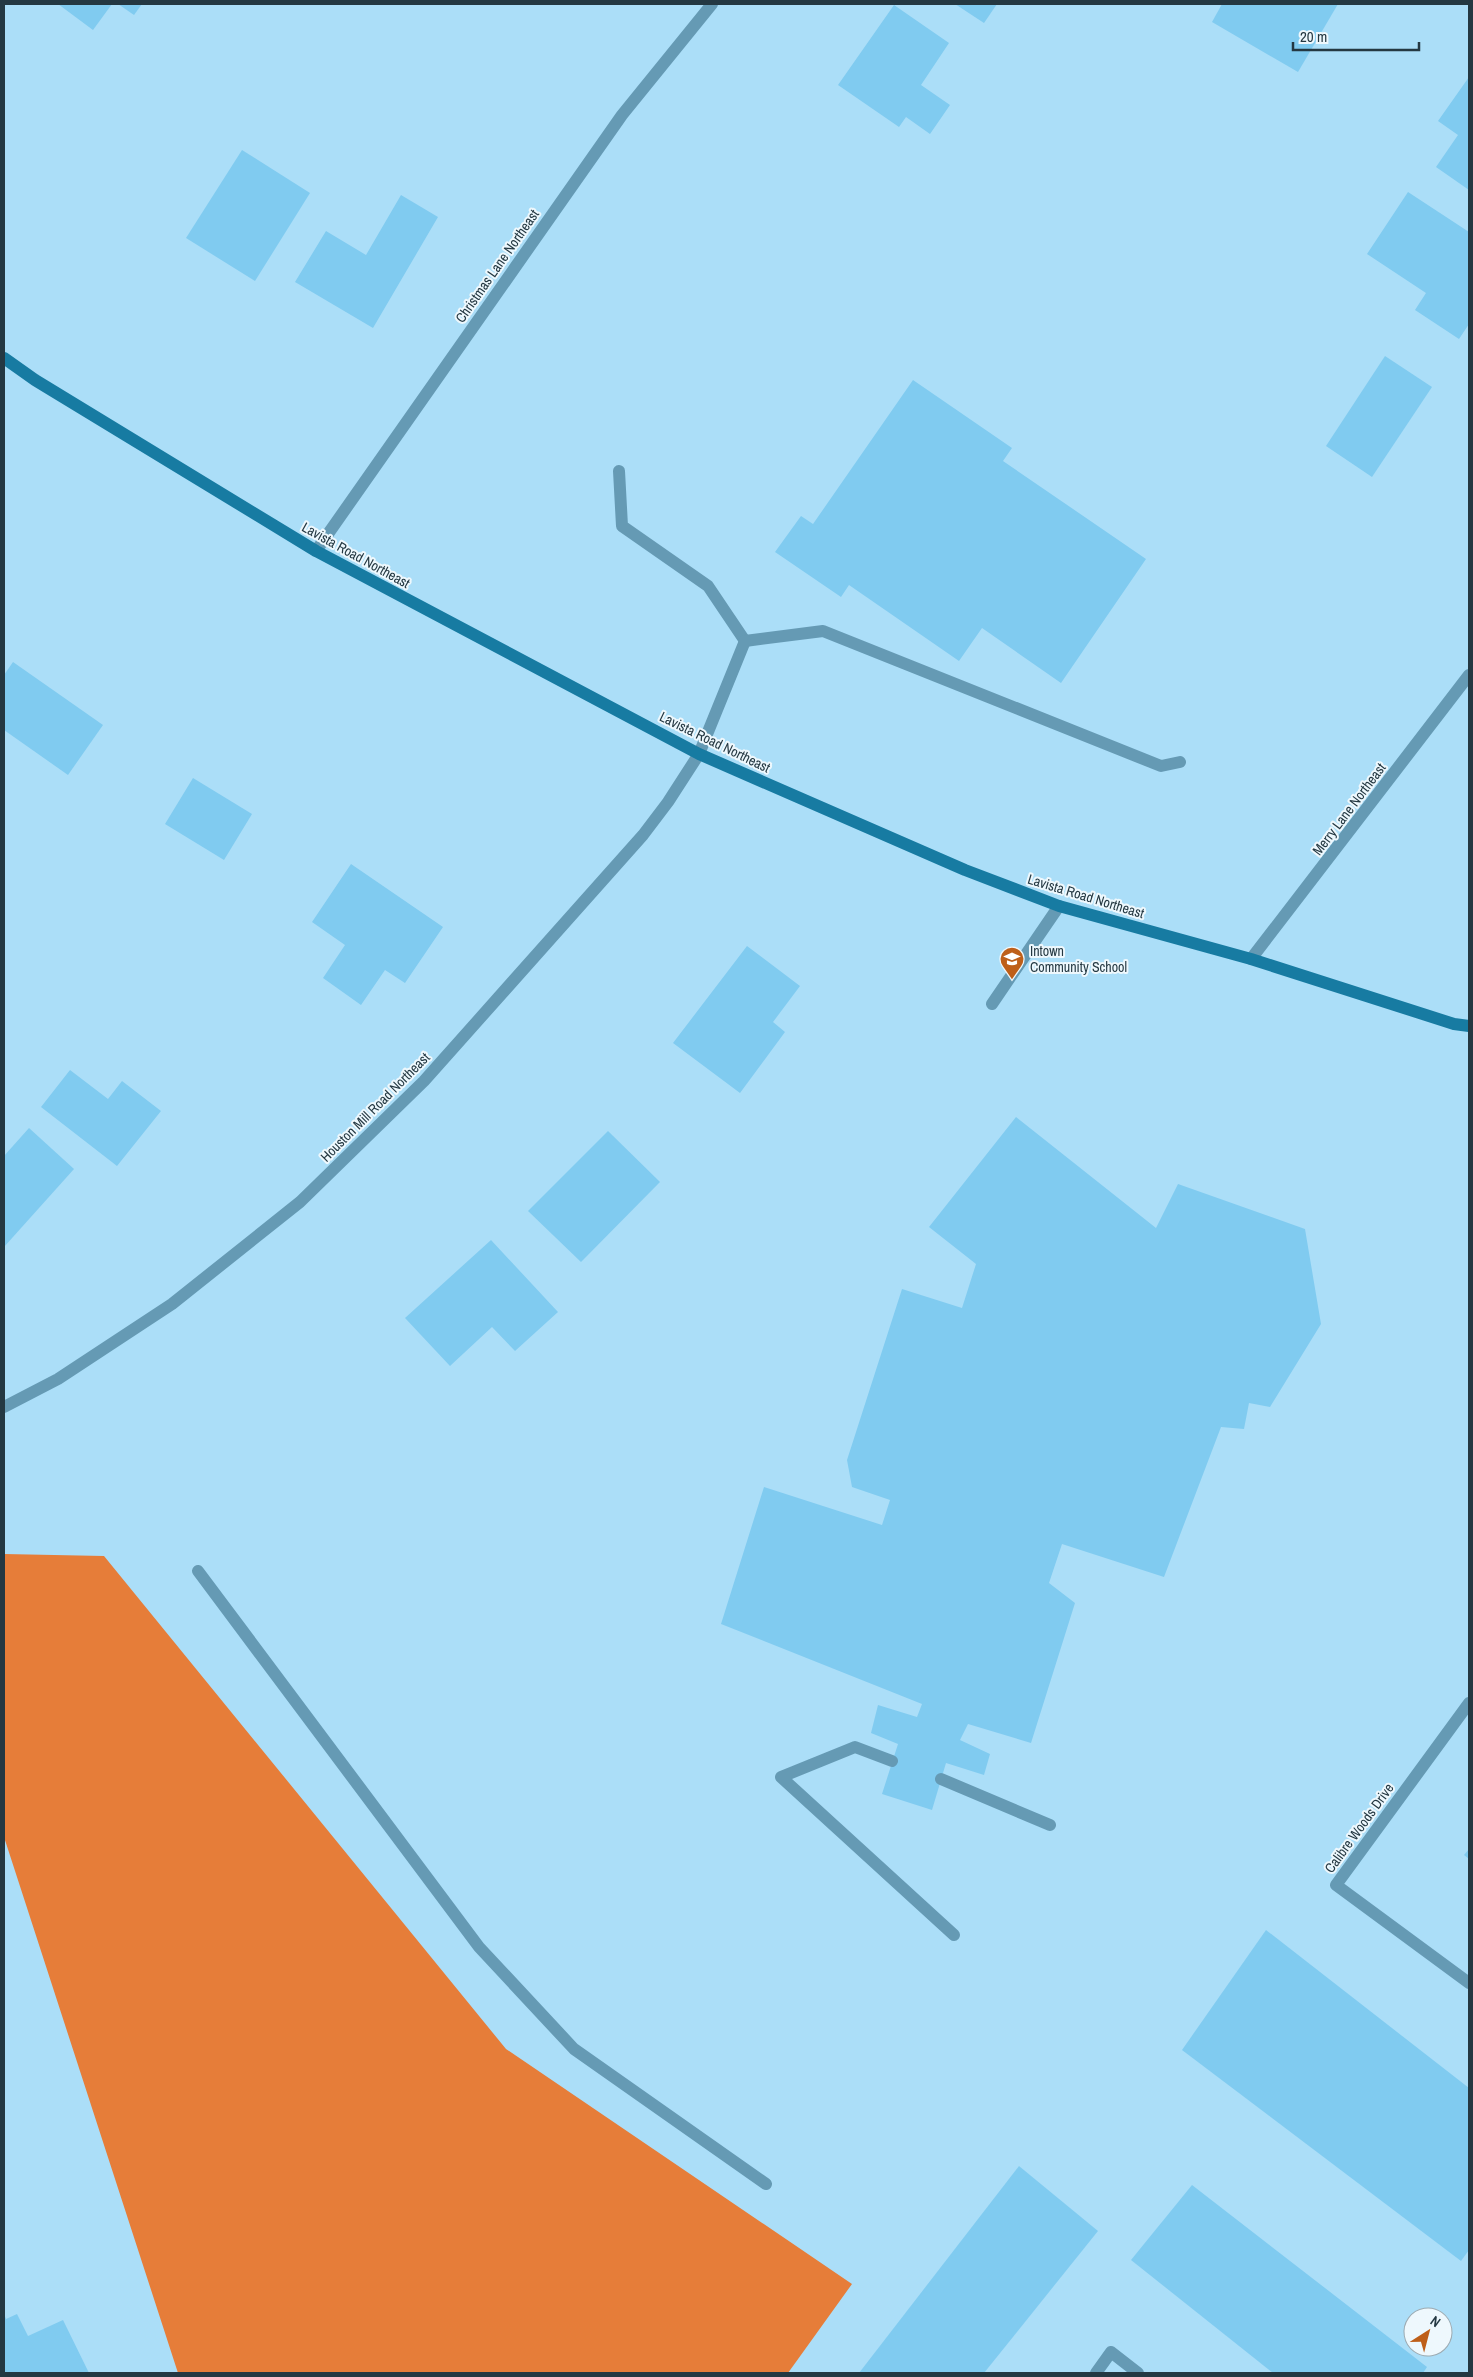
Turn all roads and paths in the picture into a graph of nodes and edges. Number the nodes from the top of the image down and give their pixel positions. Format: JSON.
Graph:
{"nodes":[{"id":1,"x":712,"y":4,"type":"edge"},
{"id":2,"x":4,"y":358,"type":"edge"},
{"id":3,"x":619,"y":471,"type":"dead end"},
{"id":4,"x":316,"y":551,"type":"junction"},
{"id":5,"x":745,"y":641,"type":"junction"},
{"id":6,"x":1469,"y":675,"type":"edge"},
{"id":7,"x":699,"y":754,"type":"junction"},
{"id":8,"x":1180,"y":762,"type":"dead end"},
{"id":9,"x":1060,"y":906,"type":"junction"},
{"id":10,"x":1251,"y":959,"type":"junction"},
{"id":11,"x":992,"y":1004,"type":"dead end"},
{"id":12,"x":1469,"y":1026,"type":"edge"},
{"id":13,"x":4,"y":1407,"type":"edge"},
{"id":14,"x":198,"y":1570,"type":"dead end"},
{"id":15,"x":1469,"y":1703,"type":"edge"},
{"id":16,"x":892,"y":1761,"type":"dead end"},
{"id":17,"x":941,"y":1779,"type":"dead end"},
{"id":18,"x":1050,"y":1825,"type":"dead end"},
{"id":19,"x":954,"y":1935,"type":"dead end"},
{"id":20,"x":1469,"y":1983,"type":"edge"},
{"id":21,"x":766,"y":2184,"type":"dead end"},
{"id":22,"x":1096,"y":2373,"type":"edge"},
{"id":23,"x":1138,"y":2373,"type":"edge"}],
"edges":[{"from":1,"to":4,"type":"street","name":"Christmas Lane Northeast"},
{"from":2,"to":4,"type":"main road","name":"Lavista Road Northeast"},
{"from":3,"to":5,"type":"street"},
{"from":4,"to":7,"type":"main road","name":"Lavista Road Northeast"},
{"from":5,"to":7,"type":"street","name":"Houston Mill Road Northeast"},
{"from":5,"to":8,"type":"street"},
{"from":6,"to":10,"type":"street","name":"Merry Lane Northeast"},
{"from":7,"to":9,"type":"main road","name":"Lavista Road Northeast"},
{"from":7,"to":13,"type":"street","name":"Houston Mill Road Northeast"},
{"from":9,"to":10,"type":"main road","name":"Lavista Road Northeast"},
{"from":9,"to":11,"type":"street"},
{"from":10,"to":12,"type":"main road","name":"Lavista Road Northeast"},
{"from":14,"to":21,"type":"street"},
{"from":15,"to":20,"type":"street","name":"Calibre Woods Drive"},
{"from":16,"to":19,"type":"street"},
{"from":17,"to":18,"type":"street"},
{"from":22,"to":23,"type":"street"}]}
